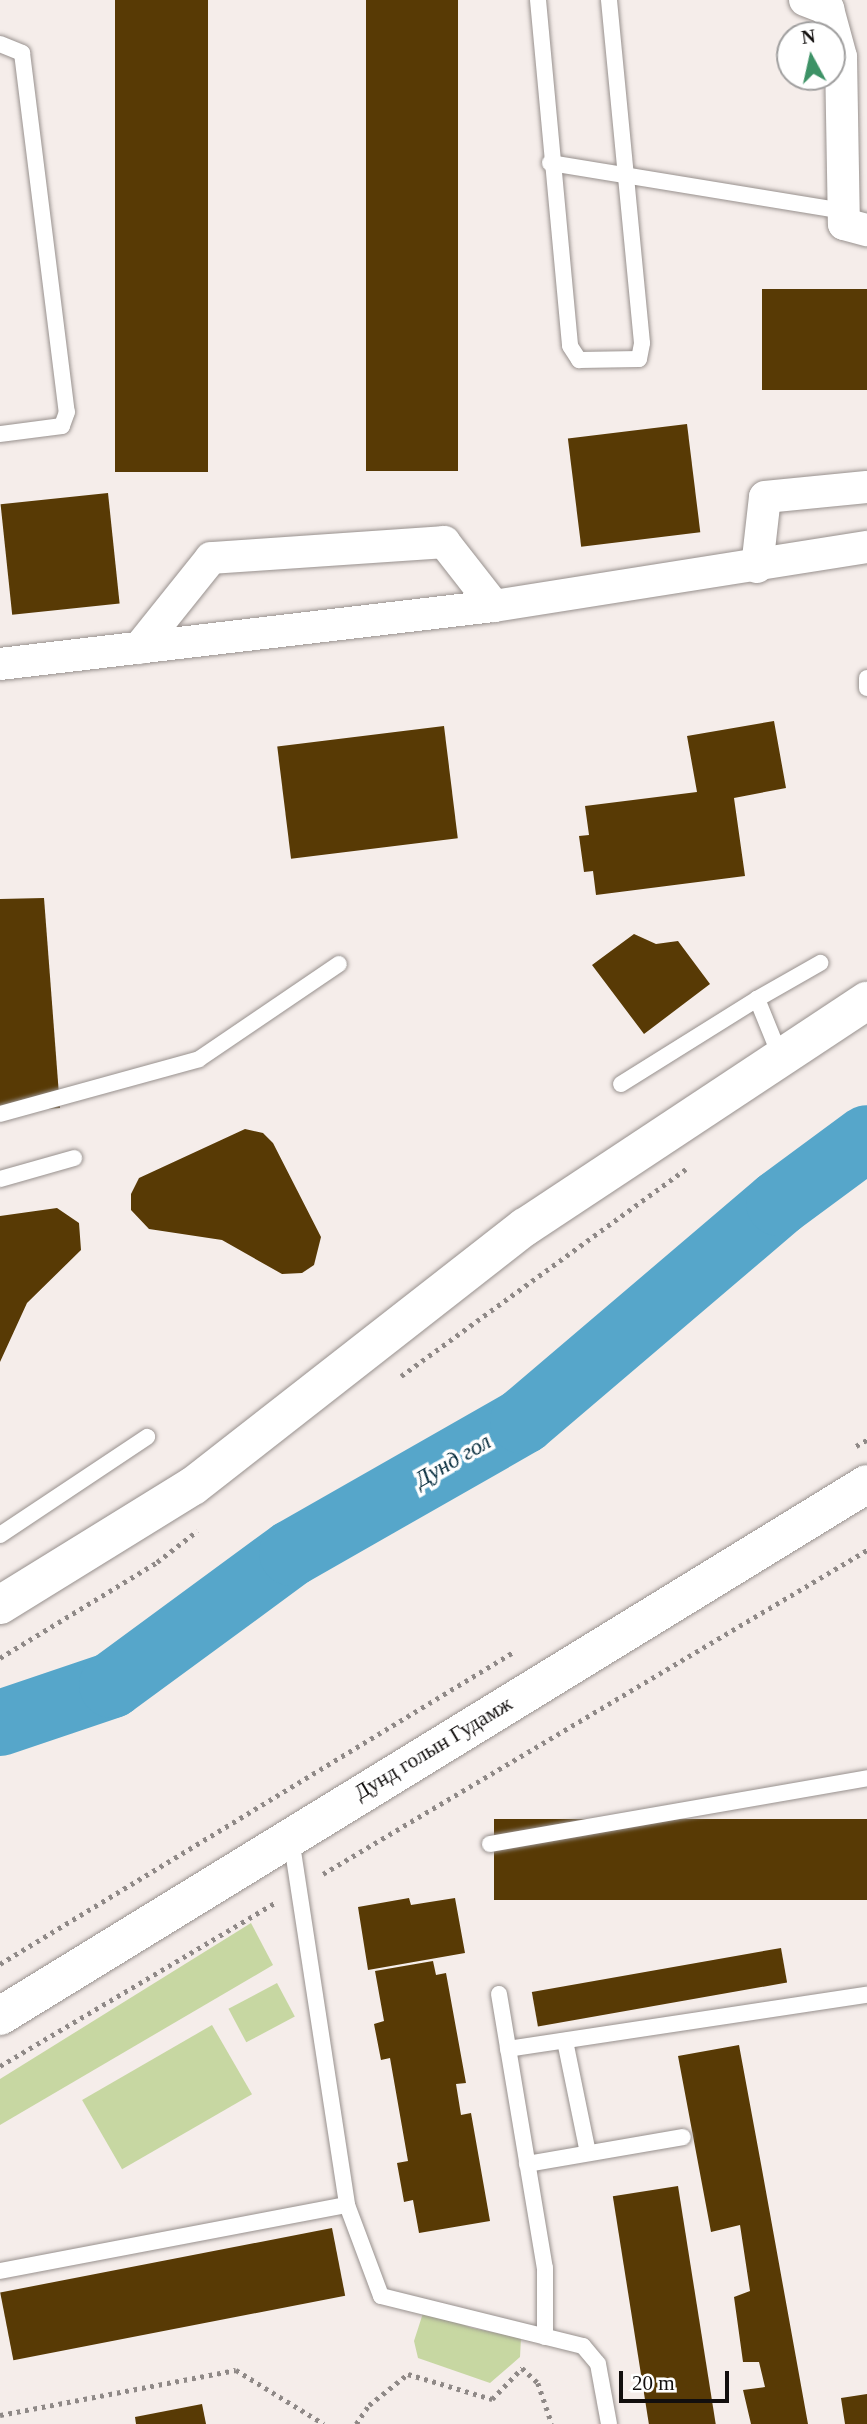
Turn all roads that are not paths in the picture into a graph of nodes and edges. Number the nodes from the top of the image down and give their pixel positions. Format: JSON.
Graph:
{"nodes":[{"id":1,"x":538,"y":0,"type":"edge"},
{"id":2,"x":609,"y":0,"type":"edge"},
{"id":3,"x":805,"y":0,"type":"edge"},
{"id":4,"x":0,"y":44,"type":"edge"},
{"id":5,"x":550,"y":163,"type":"junction"},
{"id":6,"x":626,"y":173,"type":"junction"},
{"id":7,"x":855,"y":220,"type":"edge"},
{"id":8,"x":0,"y":435,"type":"edge"},
{"id":9,"x":867,"y":487,"type":"edge"},
{"id":10,"x":867,"y":547,"type":"edge"},
{"id":11,"x":757,"y":567,"type":"junction"},
{"id":12,"x":494,"y":606,"type":"junction"},
{"id":13,"x":139,"y":648,"type":"junction"},
{"id":14,"x":0,"y":664,"type":"edge"},
{"id":15,"x":867,"y":678,"type":"edge"},
{"id":16,"x":867,"y":688,"type":"edge"},
{"id":17,"x":820,"y":963,"type":"dead end"},
{"id":18,"x":339,"y":964,"type":"dead end"},
{"id":19,"x":757,"y":999,"type":"junction"},
{"id":20,"x":867,"y":1001,"type":"edge"},
{"id":21,"x":781,"y":1058,"type":"junction"},
{"id":22,"x":621,"y":1084,"type":"dead end"},
{"id":23,"x":0,"y":1114,"type":"edge"},
{"id":24,"x":74,"y":1158,"type":"dead end"},
{"id":25,"x":0,"y":1179,"type":"edge"},
{"id":26,"x":147,"y":1437,"type":"dead end"},
{"id":27,"x":867,"y":1484,"type":"edge"},
{"id":28,"x":0,"y":1535,"type":"edge"},
{"id":29,"x":0,"y":1605,"type":"edge"},
{"id":30,"x":867,"y":1778,"type":"edge"},
{"id":31,"x":290,"y":1835,"type":"junction"},
{"id":32,"x":489,"y":1844,"type":"dead end"},
{"id":33,"x":499,"y":1994,"type":"dead end"},
{"id":34,"x":867,"y":1995,"type":"edge"},
{"id":35,"x":0,"y":2016,"type":"edge"},
{"id":36,"x":565,"y":2041,"type":"junction"},
{"id":37,"x":508,"y":2049,"type":"junction"},
{"id":38,"x":683,"y":2137,"type":"dead end"},
{"id":39,"x":588,"y":2153,"type":"junction"},
{"id":40,"x":527,"y":2164,"type":"junction"},
{"id":41,"x":348,"y":2205,"type":"junction"},
{"id":42,"x":0,"y":2271,"type":"edge"},
{"id":43,"x":545,"y":2337,"type":"junction"},
{"id":44,"x":609,"y":2424,"type":"edge"}],
"edges":[{"from":1,"to":5,"type":"lane"},
{"from":2,"to":6,"type":"lane"},
{"from":3,"to":7,"type":"street"},
{"from":4,"to":8,"type":"lane"},
{"from":5,"to":6,"type":"lane"},
{"from":5,"to":6,"type":"lane"},
{"from":6,"to":7,"type":"lane"},
{"from":9,"to":11,"type":"street"},
{"from":10,"to":11,"type":"street"},
{"from":11,"to":12,"type":"street"},
{"from":12,"to":13,"type":"street"},
{"from":12,"to":13,"type":"street"},
{"from":13,"to":14,"type":"street"},
{"from":15,"to":16,"type":"lane"},
{"from":17,"to":19,"type":"lane"},
{"from":18,"to":23,"type":"lane"},
{"from":19,"to":21,"type":"lane"},
{"from":19,"to":22,"type":"lane"},
{"from":20,"to":21,"type":"street"},
{"from":21,"to":29,"type":"street"},
{"from":24,"to":25,"type":"lane"},
{"from":26,"to":28,"type":"lane"},
{"from":27,"to":31,"type":"street","name":"Дунд голын Гудамж"},
{"from":30,"to":32,"type":"lane"},
{"from":31,"to":35,"type":"street","name":"Дунд голын Гудамж"},
{"from":31,"to":41,"type":"lane"},
{"from":33,"to":37,"type":"lane"},
{"from":34,"to":36,"type":"lane"},
{"from":36,"to":37,"type":"lane"},
{"from":36,"to":39,"type":"lane"},
{"from":37,"to":40,"type":"lane"},
{"from":38,"to":39,"type":"lane"},
{"from":39,"to":40,"type":"lane"},
{"from":40,"to":43,"type":"lane"},
{"from":41,"to":42,"type":"lane"},
{"from":41,"to":43,"type":"lane"},
{"from":43,"to":44,"type":"lane"}]}
